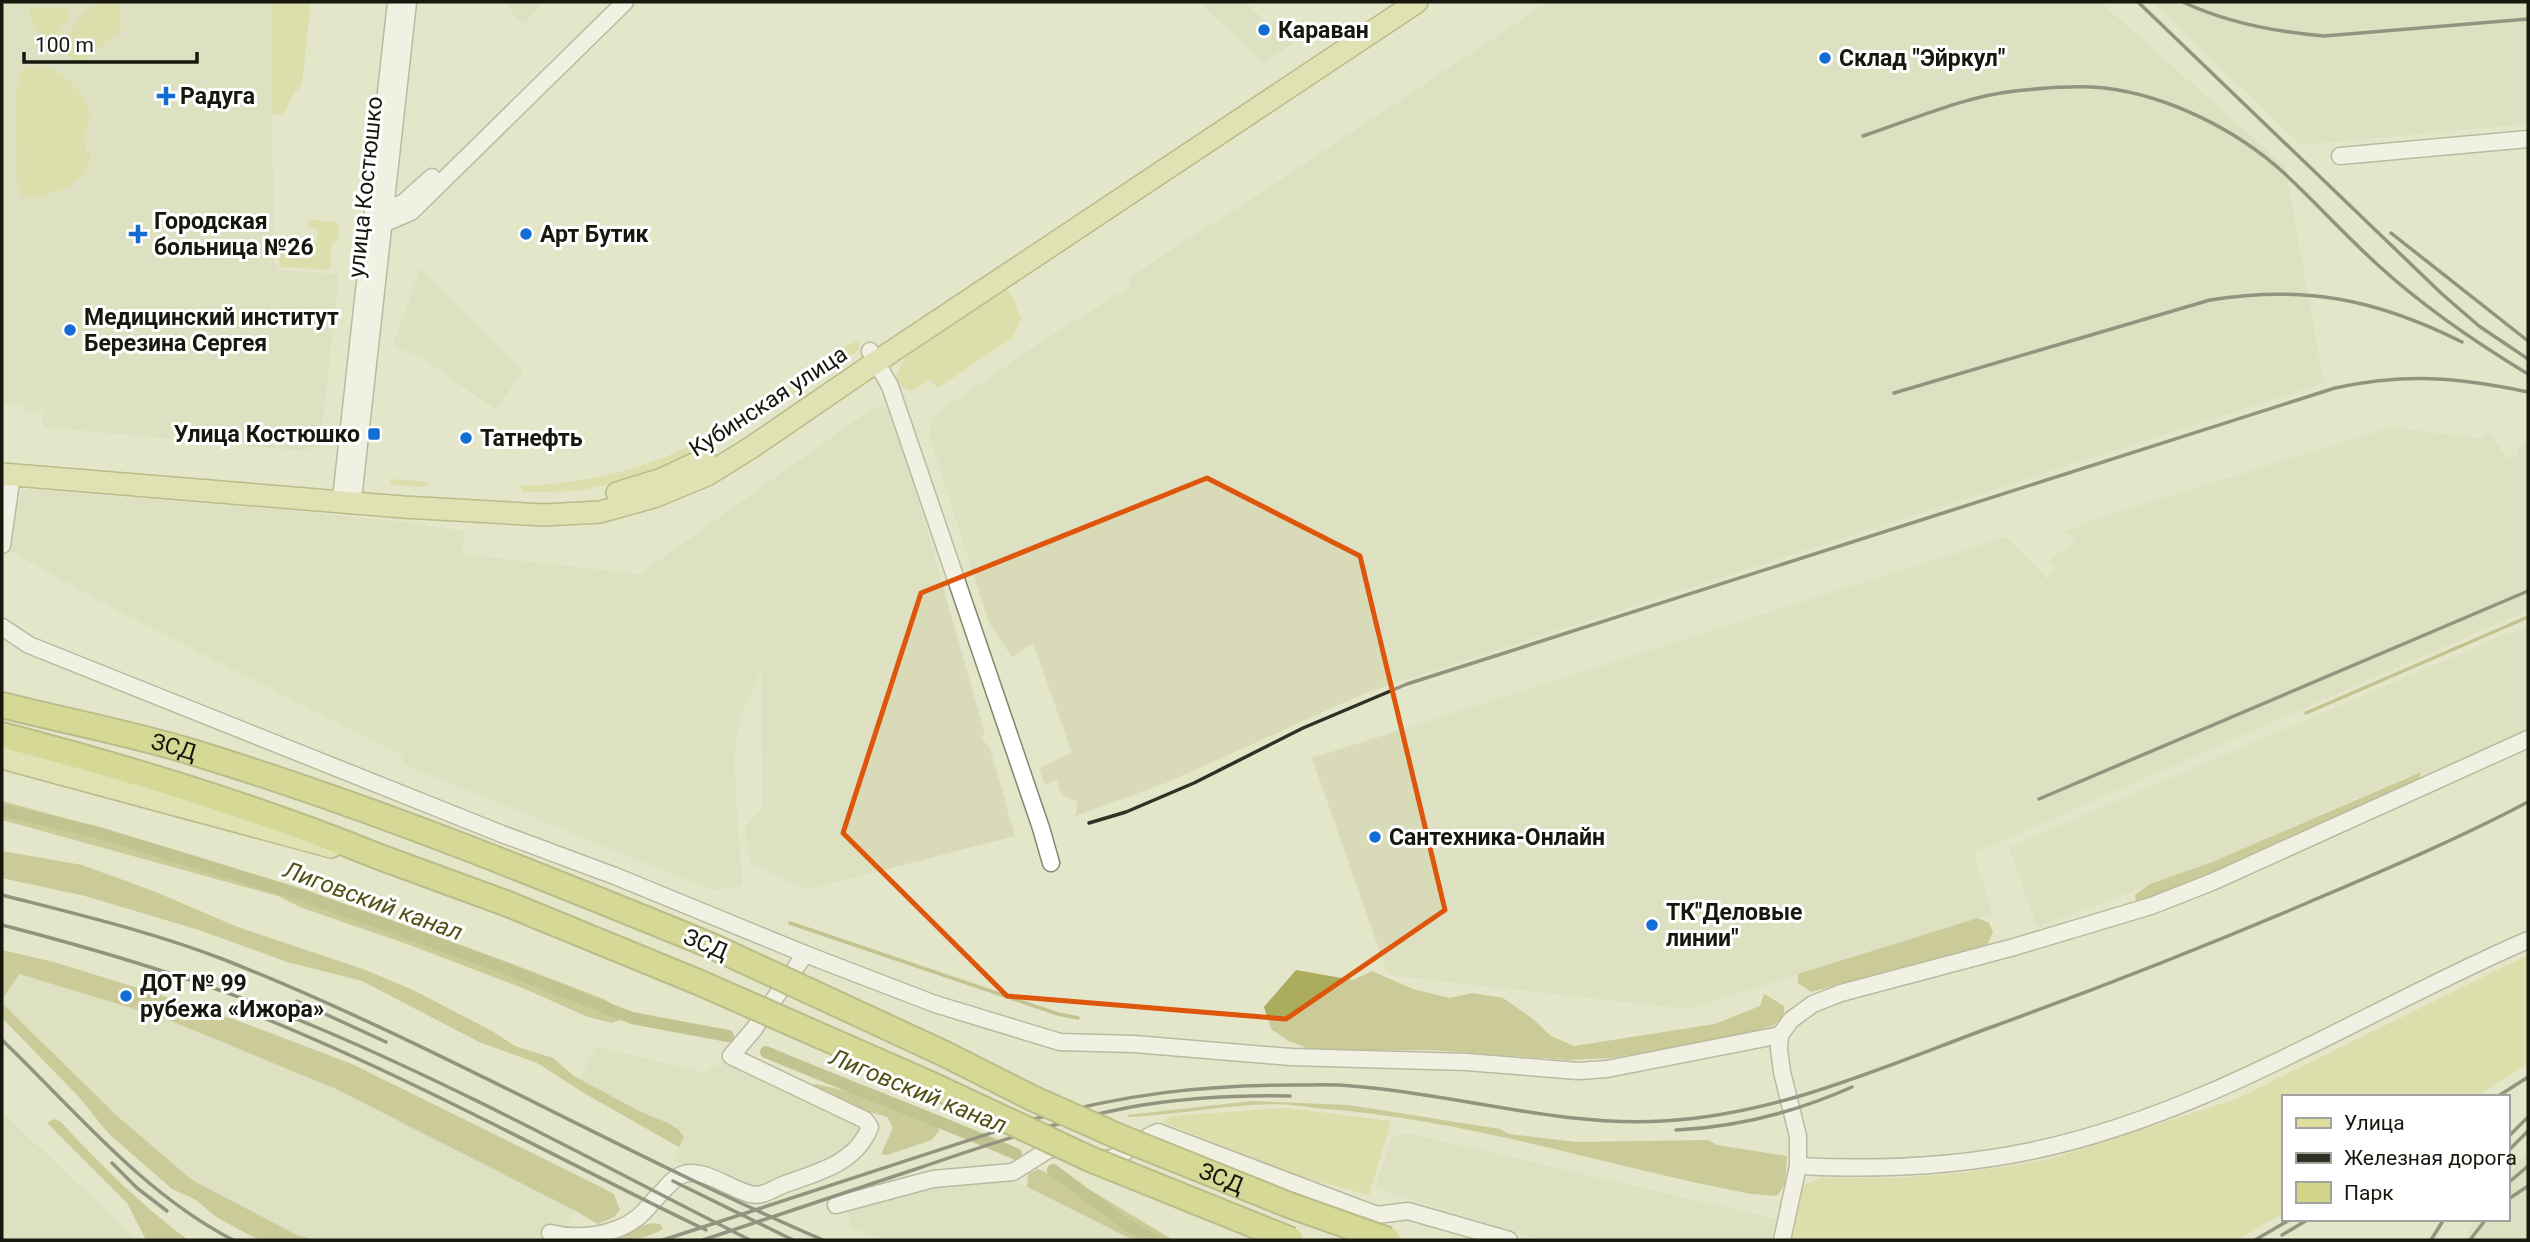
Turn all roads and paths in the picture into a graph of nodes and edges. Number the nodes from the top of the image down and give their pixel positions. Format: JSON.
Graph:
{"nodes":[{"id":1,"x":396,"y":2,"type":"edge"},
{"id":2,"x":408,"y":2,"type":"edge"},
{"id":3,"x":612,"y":2,"type":"edge"},
{"id":4,"x":625,"y":2,"type":"edge"},
{"id":5,"x":1395,"y":2,"type":"edge"},
{"id":6,"x":1417,"y":2,"type":"edge"},
{"id":7,"x":2528,"y":139,"type":"edge"},
{"id":8,"x":2340,"y":156,"type":"dead end"},
{"id":9,"x":380,"y":217,"type":"junction"},
{"id":10,"x":873,"y":356,"type":"junction"},
{"id":11,"x":5,"y":470,"type":"edge"},
{"id":12,"x":348,"y":494,"type":"junction"},
{"id":13,"x":2,"y":545,"type":"edge"},
{"id":14,"x":2,"y":627,"type":"edge"},
{"id":15,"x":2,"y":705,"type":"edge"},
{"id":16,"x":2,"y":736,"type":"edge"},
{"id":17,"x":2528,"y":739,"type":"edge"},
{"id":18,"x":2,"y":758,"type":"edge"},
{"id":19,"x":377,"y":856,"type":"junction"},
{"id":20,"x":1051,"y":863,"type":"dead end"},
{"id":21,"x":2528,"y":940,"type":"edge"},
{"id":22,"x":805,"y":954,"type":"junction"},
{"id":23,"x":1780,"y":1035,"type":"junction"},
{"id":24,"x":1798,"y":1166,"type":"junction"},
{"id":25,"x":836,"y":1205,"type":"dead end"},
{"id":26,"x":550,"y":1233,"type":"dead end"},
{"id":27,"x":1291,"y":1240,"type":"edge"},
{"id":28,"x":1388,"y":1240,"type":"edge"},
{"id":29,"x":1509,"y":1240,"type":"edge"},
{"id":30,"x":1782,"y":1240,"type":"edge"}],
"edges":[{"from":1,"to":9,"type":"street","name":"улица Костюшко"},
{"from":2,"to":9,"type":"street","name":"улица Костюшко"},
{"from":3,"to":9,"type":"street"},
{"from":4,"to":9,"type":"street"},
{"from":5,"to":10,"type":"main road","name":"Кубинская улица"},
{"from":6,"to":10,"type":"main road","name":"Кубинская улица"},
{"from":7,"to":8,"type":"street"},
{"from":9,"to":12,"type":"street","name":"улица Костюшко"},
{"from":10,"to":12,"type":"main road","name":"Кубинская улица"},
{"from":10,"to":20,"type":"street"},
{"from":11,"to":12,"type":"main road","name":"Кубинская улица"},
{"from":11,"to":13,"type":"street"},
{"from":14,"to":22,"type":"street"},
{"from":15,"to":28,"type":"highway","name":"ЗСД","bridge":true},
{"from":16,"to":19,"type":"highway","name":"ЗСД"},
{"from":17,"to":23,"type":"street"},
{"from":18,"to":19,"type":"main road"},
{"from":19,"to":27,"type":"highway","name":"ЗСД","bridge":true},
{"from":21,"to":24,"type":"street"},
{"from":22,"to":23,"type":"street"},
{"from":22,"to":26,"type":"street"},
{"from":23,"to":24,"type":"street"},
{"from":24,"to":30,"type":"street"},
{"from":25,"to":29,"type":"street"}]}
